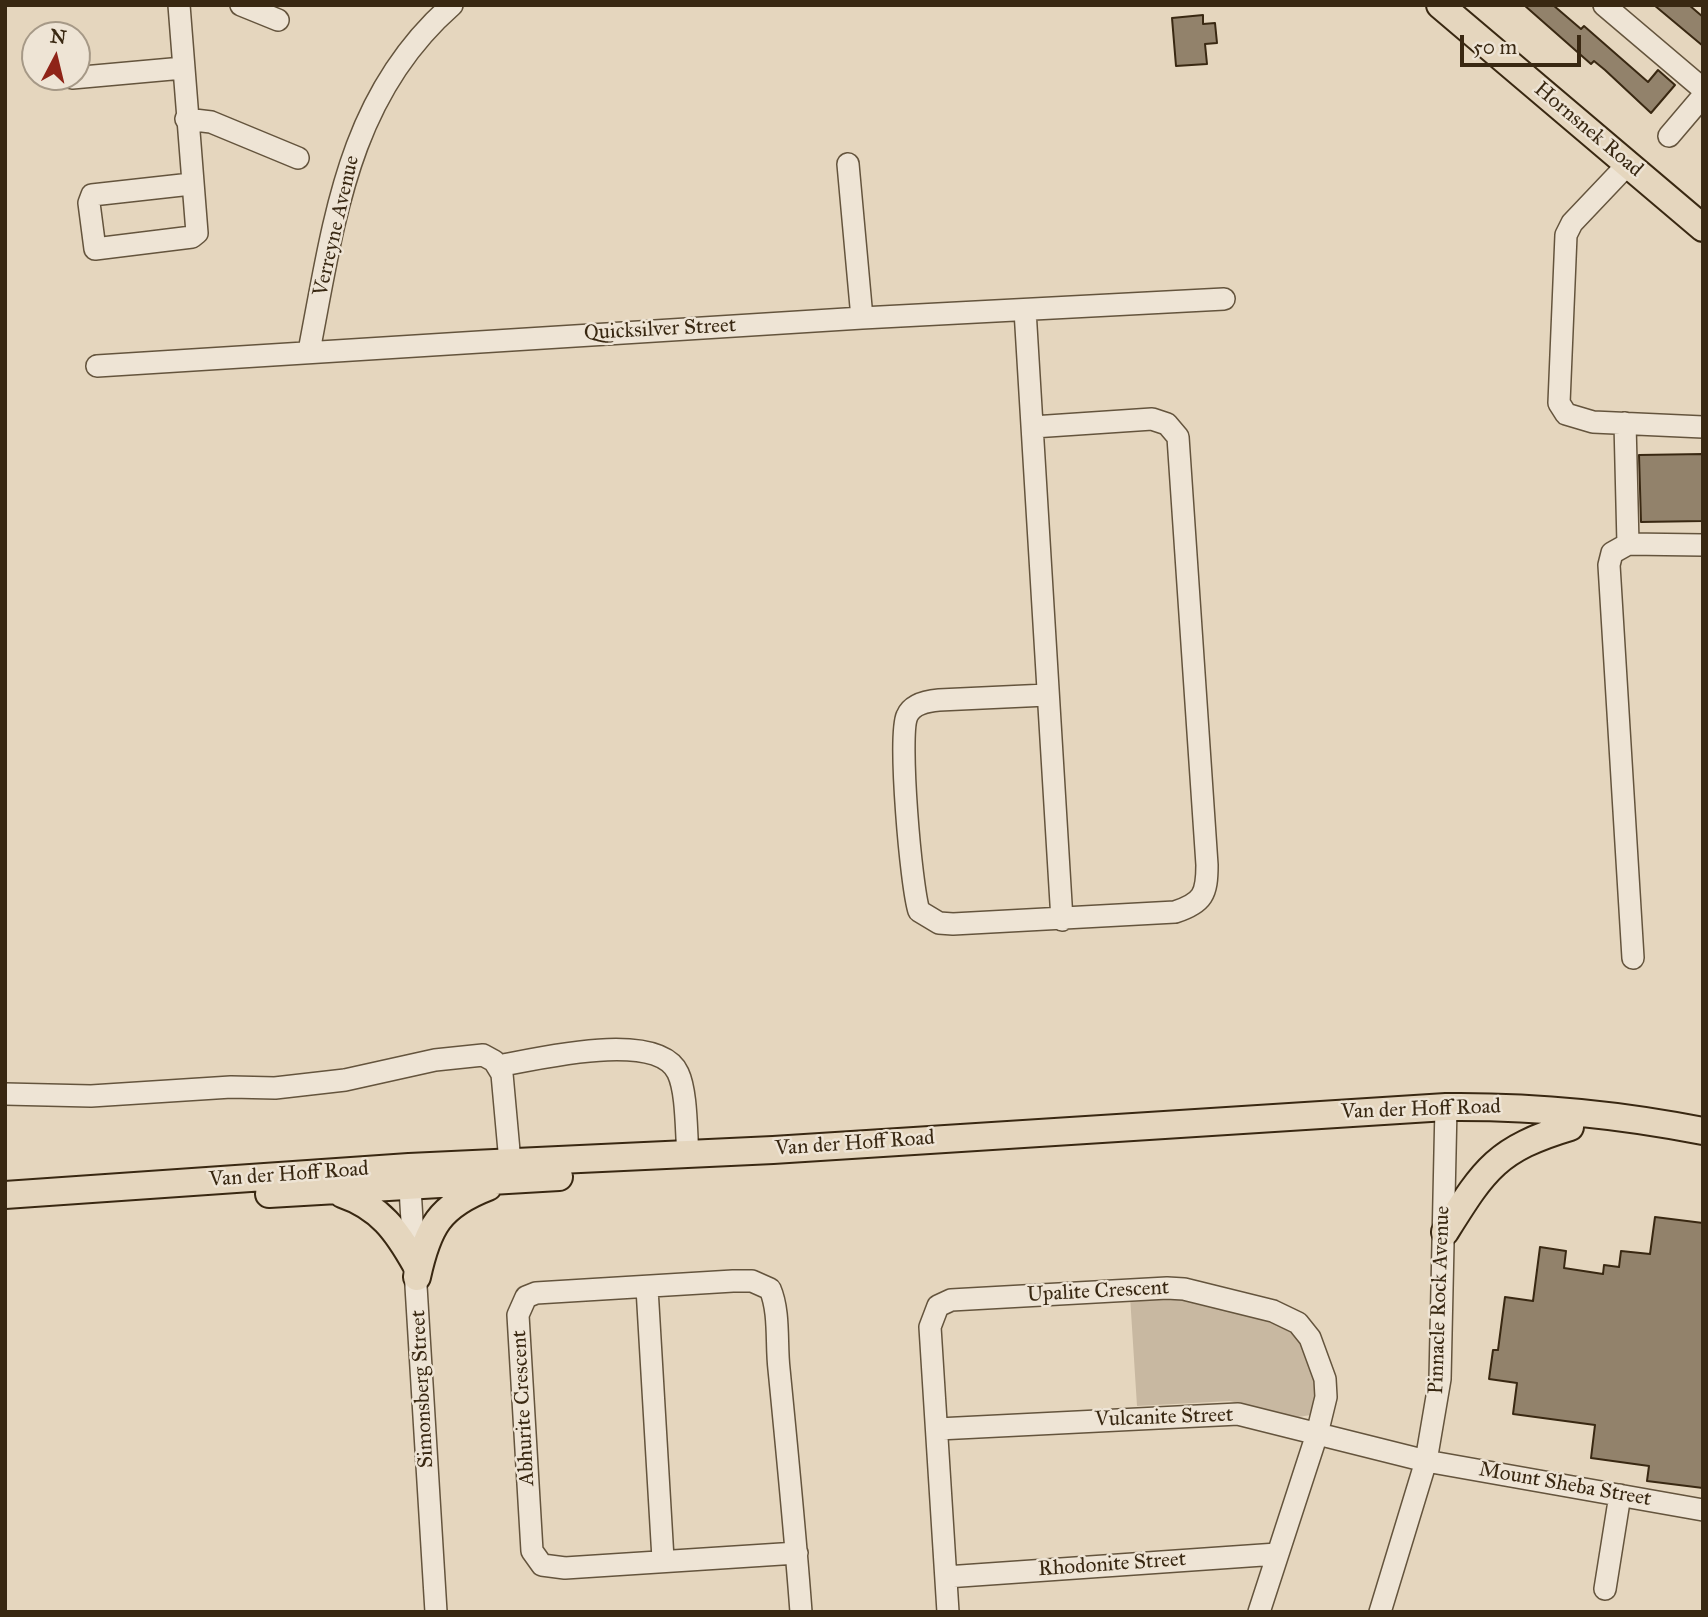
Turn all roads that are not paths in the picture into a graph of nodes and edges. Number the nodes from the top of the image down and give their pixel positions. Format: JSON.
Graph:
{"nodes":[{"id":1,"x":179,"y":5,"type":"edge"},
{"id":2,"x":241,"y":5,"type":"edge"},
{"id":3,"x":1440,"y":5,"type":"edge"},
{"id":4,"x":1604,"y":5,"type":"edge"},
{"id":5,"x":450,"y":6,"type":"edge"},
{"id":6,"x":278,"y":20,"type":"dead end"},
{"id":7,"x":183,"y":68,"type":"junction"},
{"id":8,"x":91,"y":76,"type":"edge"},
{"id":9,"x":1703,"y":89,"type":"edge"},
{"id":10,"x":1703,"y":96,"type":"edge"},
{"id":11,"x":186,"y":119,"type":"junction"},
{"id":12,"x":1668,"y":136,"type":"dead end"},
{"id":13,"x":298,"y":158,"type":"dead end"},
{"id":14,"x":848,"y":164,"type":"dead end"},
{"id":15,"x":1628,"y":164,"type":"junction"},
{"id":16,"x":191,"y":184,"type":"junction"},
{"id":17,"x":1703,"y":228,"type":"edge"},
{"id":18,"x":1224,"y":299,"type":"dead end"},
{"id":19,"x":1025,"y":310,"type":"junction"},
{"id":20,"x":862,"y":318,"type":"junction"},
{"id":21,"x":309,"y":351,"type":"junction"},
{"id":22,"x":97,"y":366,"type":"dead end"},
{"id":23,"x":1625,"y":423,"type":"junction"},
{"id":24,"x":1033,"y":427,"type":"junction"},
{"id":25,"x":1703,"y":427,"type":"edge"},
{"id":26,"x":1628,"y":544,"type":"junction"},
{"id":27,"x":1703,"y":545,"type":"edge"},
{"id":28,"x":1047,"y":695,"type":"junction"},
{"id":29,"x":1062,"y":920,"type":"junction"},
{"id":30,"x":1633,"y":958,"type":"dead end"},
{"id":31,"x":498,"y":1066,"type":"junction"},
{"id":32,"x":5,"y":1094,"type":"edge"},
{"id":33,"x":1446,"y":1114,"type":"junction"},
{"id":34,"x":1570,"y":1127,"type":"junction"},
{"id":35,"x":1703,"y":1131,"type":"edge"},
{"id":36,"x":1703,"y":1146,"type":"edge"},
{"id":37,"x":688,"y":1154,"type":"junction"},
{"id":38,"x":506,"y":1172,"type":"junction"},
{"id":39,"x":410,"y":1177,"type":"junction"},
{"id":40,"x":333,"y":1191,"type":"junction"},
{"id":41,"x":5,"y":1195,"type":"edge"},
{"id":42,"x":5,"y":1207,"type":"edge"},
{"id":43,"x":1445,"y":1233,"type":"junction"},
{"id":44,"x":417,"y":1271,"type":"junction"},
{"id":45,"x":647,"y":1288,"type":"junction"},
{"id":46,"x":938,"y":1429,"type":"junction"},
{"id":47,"x":1317,"y":1434,"type":"junction"},
{"id":48,"x":1426,"y":1461,"type":"junction"},
{"id":49,"x":1619,"y":1495,"type":"junction"},
{"id":50,"x":1703,"y":1510,"type":"edge"},
{"id":51,"x":797,"y":1553,"type":"junction"},
{"id":52,"x":1277,"y":1554,"type":"junction"},
{"id":53,"x":663,"y":1559,"type":"junction"},
{"id":54,"x":946,"y":1577,"type":"junction"},
{"id":55,"x":1605,"y":1589,"type":"dead end"},
{"id":56,"x":436,"y":1612,"type":"edge"},
{"id":57,"x":801,"y":1612,"type":"edge"},
{"id":58,"x":948,"y":1612,"type":"edge"},
{"id":59,"x":1259,"y":1612,"type":"edge"},
{"id":60,"x":1380,"y":1612,"type":"edge"}],
"edges":[{"from":1,"to":7,"type":"street"},
{"from":2,"to":6,"type":"street"},
{"from":3,"to":15,"type":"main road","name":"Hornsnek Road"},
{"from":4,"to":9,"type":"street"},
{"from":5,"to":21,"type":"street","name":"Verreyne Avenue"},
{"from":7,"to":8,"type":"street"},
{"from":7,"to":11,"type":"street"},
{"from":10,"to":12,"type":"street"},
{"from":11,"to":13,"type":"street"},
{"from":11,"to":16,"type":"street"},
{"from":14,"to":20,"type":"street"},
{"from":15,"to":17,"type":"main road","name":"Hornsnek Road"},
{"from":15,"to":23,"type":"street"},
{"from":16,"to":16,"type":"street"},
{"from":18,"to":19,"type":"street","name":"Quicksilver Street"},
{"from":19,"to":20,"type":"street","name":"Quicksilver Street"},
{"from":19,"to":24,"type":"street"},
{"from":20,"to":21,"type":"street","name":"Quicksilver Street"},
{"from":21,"to":22,"type":"street","name":"Quicksilver Street"},
{"from":23,"to":25,"type":"street"},
{"from":23,"to":26,"type":"street"},
{"from":24,"to":28,"type":"street"},
{"from":24,"to":29,"type":"street"},
{"from":26,"to":27,"type":"street"},
{"from":26,"to":30,"type":"street"},
{"from":28,"to":29,"type":"street"},
{"from":28,"to":29,"type":"street"},
{"from":31,"to":32,"type":"street"},
{"from":31,"to":37,"type":"street"},
{"from":31,"to":38,"type":"street"},
{"from":33,"to":34,"type":"main road","name":"Van der Hoff Road"},
{"from":33,"to":35,"type":"main road","name":"Van der Hoff Road"},
{"from":33,"to":37,"type":"main road","name":"Van der Hoff Road"},
{"from":33,"to":38,"type":"main road","name":"Van der Hoff Road"},
{"from":33,"to":43,"type":"street","name":"Pinnacle Rock Avenue"},
{"from":34,"to":36,"type":"main road","name":"Van der Hoff Road"},
{"from":34,"to":43,"type":"main road"},
{"from":37,"to":38,"type":"main road","name":"Van der Hoff Road"},
{"from":38,"to":39,"type":"main road","name":"Van der Hoff Road"},
{"from":38,"to":44,"type":"main road"},
{"from":39,"to":40,"type":"main road","name":"Van der Hoff Road"},
{"from":39,"to":41,"type":"main road","name":"Van der Hoff Road"},
{"from":39,"to":44,"type":"street","name":"Simonsberg Street"},
{"from":40,"to":42,"type":"main road","name":"Van der Hoff Road"},
{"from":40,"to":44,"type":"main road"},
{"from":43,"to":48,"type":"street","name":"Pinnacle Rock Avenue"},
{"from":44,"to":56,"type":"street","name":"Simonsberg Street"},
{"from":45,"to":51,"type":"street","name":"Abhurite Crescent"},
{"from":45,"to":53,"type":"street"},
{"from":45,"to":53,"type":"street","name":"Abhurite Crescent"},
{"from":46,"to":47,"type":"street","name":"Vulcanite Street"},
{"from":46,"to":47,"type":"street","name":"Upalite Crescent"},
{"from":46,"to":54,"type":"street","name":"Upalite Crescent"},
{"from":47,"to":48,"type":"street","name":"Vulcanite Street"},
{"from":47,"to":52,"type":"street","name":"Upalite Crescent"},
{"from":48,"to":49,"type":"street","name":"Mount Sheba Street"},
{"from":48,"to":60,"type":"street","name":"Pinnacle Rock Avenue"},
{"from":49,"to":50,"type":"street","name":"Mount Sheba Street"},
{"from":49,"to":55,"type":"street"},
{"from":51,"to":53,"type":"street","name":"Abhurite Crescent"},
{"from":51,"to":57,"type":"street","name":"Abhurite Crescent"},
{"from":52,"to":54,"type":"street","name":"Rhodonite Street"},
{"from":52,"to":59,"type":"street","name":"Upalite Crescent"},
{"from":54,"to":58,"type":"street","name":"Upalite Crescent"}]}
